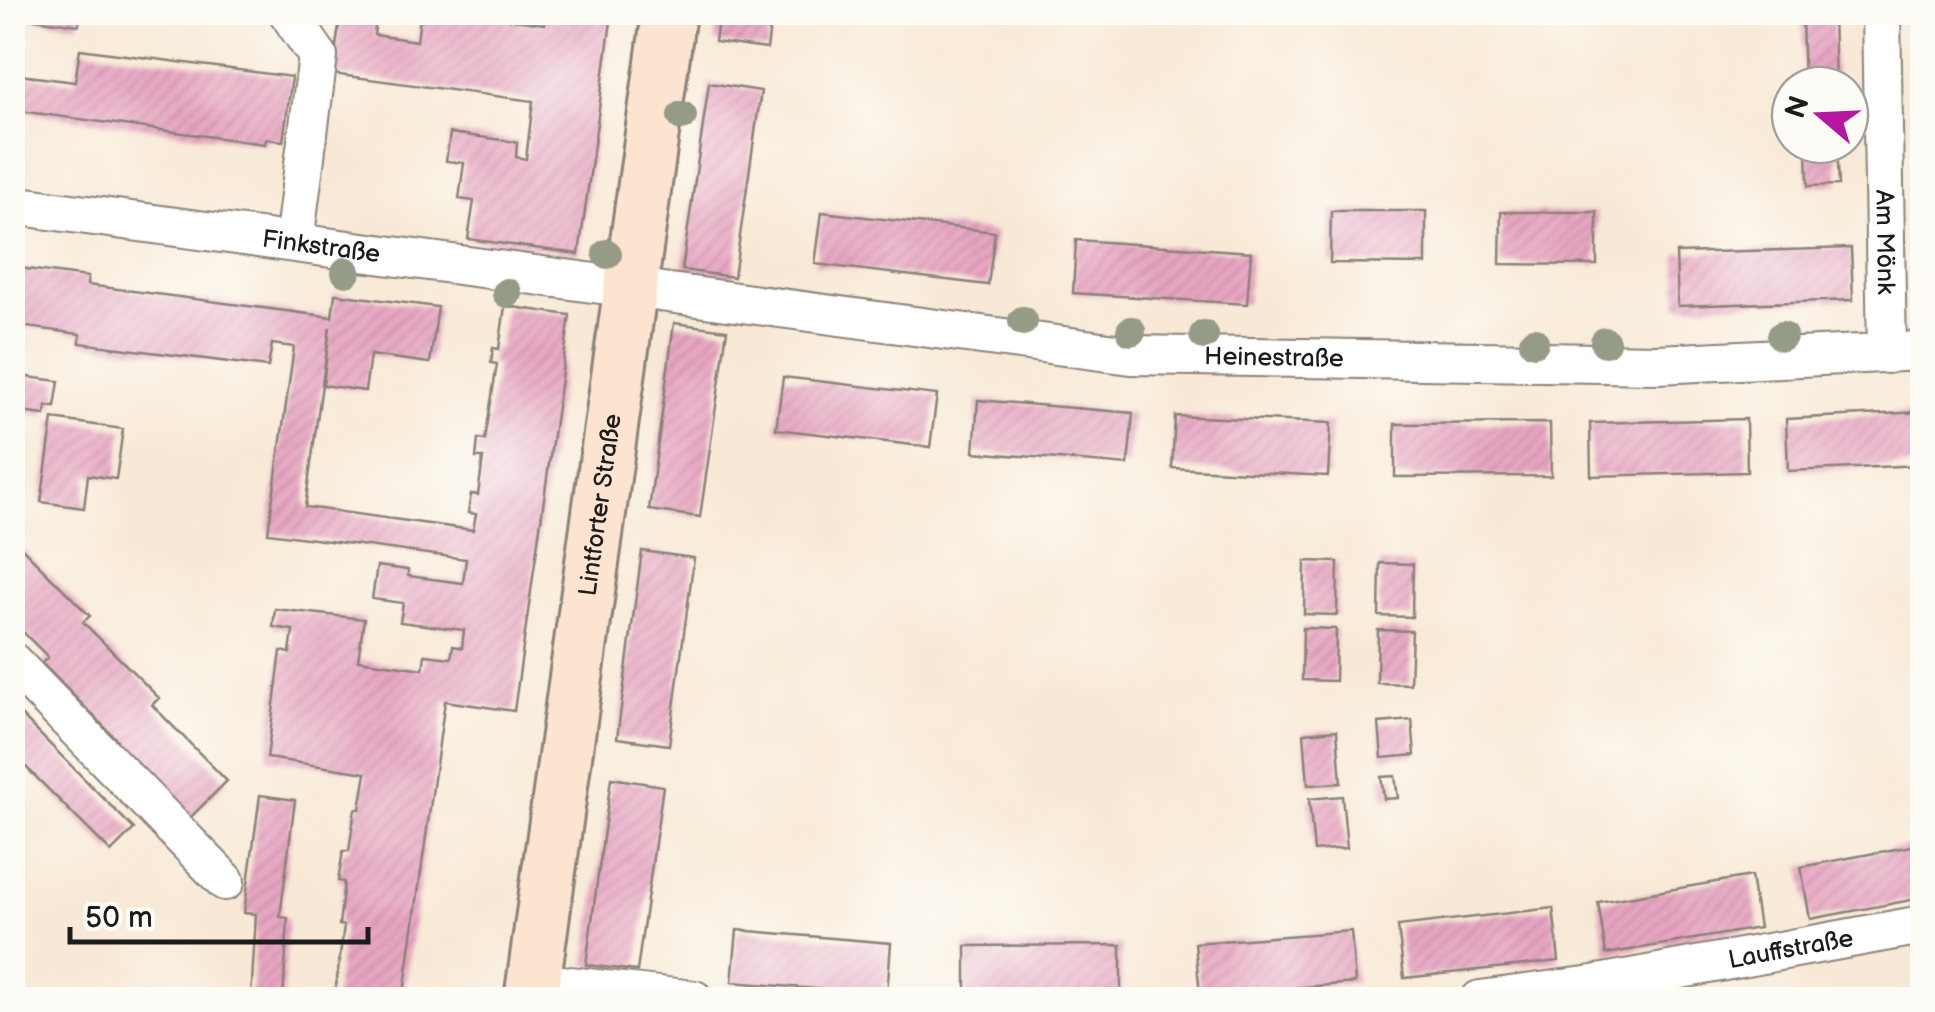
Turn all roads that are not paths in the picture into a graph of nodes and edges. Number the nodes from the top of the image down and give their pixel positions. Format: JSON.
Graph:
{"nodes":[{"id":1,"x":288,"y":12,"type":"edge"},
{"id":2,"x":669,"y":12,"type":"edge"},
{"id":3,"x":1882,"y":12,"type":"edge"},
{"id":4,"x":12,"y":205,"type":"edge"},
{"id":5,"x":294,"y":242,"type":"junction"},
{"id":6,"x":630,"y":290,"type":"junction"},
{"id":7,"x":1905,"y":352,"type":"edge"},
{"id":8,"x":12,"y":662,"type":"edge"},
{"id":9,"x":225,"y":881,"type":"dead end"},
{"id":10,"x":1922,"y":925,"type":"edge"},
{"id":11,"x":532,"y":991,"type":"edge"},
{"id":12,"x":694,"y":1000,"type":"edge"},
{"id":13,"x":1480,"y":1000,"type":"edge"}],
"edges":[{"from":1,"to":5,"type":"street"},
{"from":2,"to":6,"type":"street","name":"Lintforter Straße"},
{"from":3,"to":7,"type":"street","name":"Am Mönk"},
{"from":4,"to":5,"type":"street","name":"Finkstraße"},
{"from":5,"to":6,"type":"street","name":"Finkstraße"},
{"from":6,"to":7,"type":"street","name":"Heinestraße"},
{"from":6,"to":11,"type":"street","name":"Lintforter Straße"},
{"from":8,"to":9,"type":"street"},
{"from":10,"to":13,"type":"street","name":"Lauffstraße"},
{"from":11,"to":12,"type":"street"}]}
